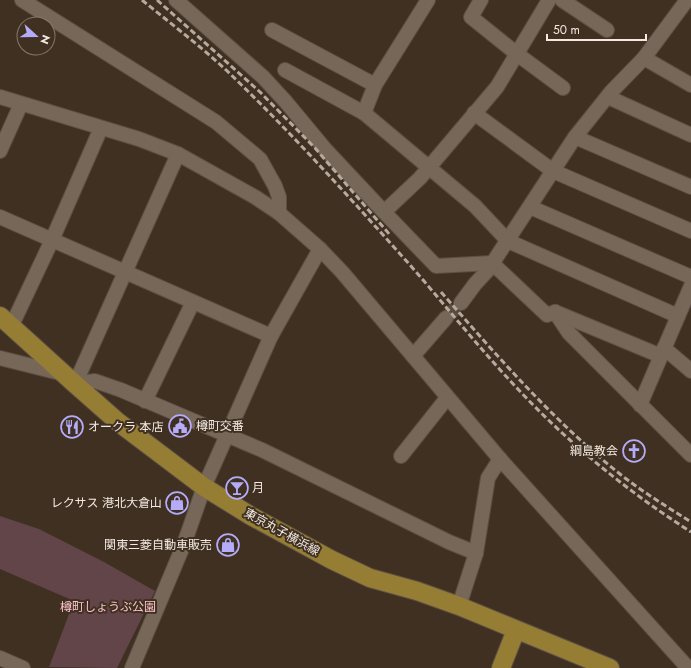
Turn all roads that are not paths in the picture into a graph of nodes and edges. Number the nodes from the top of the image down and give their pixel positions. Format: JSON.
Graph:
{"nodes":[{"id":1,"x":22,"y":0,"type":"edge"},
{"id":2,"x":176,"y":0,"type":"edge"},
{"id":3,"x":428,"y":0,"type":"edge"},
{"id":4,"x":481,"y":0,"type":"edge"},
{"id":5,"x":550,"y":0,"type":"edge"},
{"id":6,"x":562,"y":0,"type":"edge"},
{"id":7,"x":689,"y":0,"type":"edge"},
{"id":8,"x":272,"y":30,"type":"dead end"},
{"id":9,"x":607,"y":30,"type":"dead end"},
{"id":10,"x":517,"y":54,"type":"junction"},
{"id":11,"x":644,"y":58,"type":"junction"},
{"id":12,"x":285,"y":70,"type":"dead end"},
{"id":13,"x":375,"y":85,"type":"junction"},
{"id":14,"x":691,"y":85,"type":"edge"},
{"id":15,"x":563,"y":88,"type":"dead end"},
{"id":16,"x":608,"y":97,"type":"junction"},
{"id":17,"x":0,"y":98,"type":"edge"},
{"id":18,"x":21,"y":104,"type":"junction"},
{"id":19,"x":474,"y":112,"type":"junction"},
{"id":20,"x":364,"y":113,"type":"junction"},
{"id":21,"x":101,"y":128,"type":"junction"},
{"id":22,"x":691,"y":135,"type":"edge"},
{"id":23,"x":575,"y":137,"type":"junction"},
{"id":24,"x":0,"y":151,"type":"edge"},
{"id":25,"x":178,"y":154,"type":"junction"},
{"id":26,"x":430,"y":167,"type":"junction"},
{"id":27,"x":553,"y":171,"type":"junction"},
{"id":28,"x":691,"y":187,"type":"edge"},
{"id":29,"x":530,"y":207,"type":"junction"},
{"id":30,"x":384,"y":212,"type":"junction"},
{"id":31,"x":279,"y":213,"type":"junction"},
{"id":32,"x":0,"y":217,"type":"edge"},
{"id":33,"x":691,"y":231,"type":"edge"},
{"id":34,"x":52,"y":240,"type":"junction"},
{"id":35,"x":508,"y":241,"type":"junction"},
{"id":36,"x":320,"y":249,"type":"junction"},
{"id":37,"x":492,"y":263,"type":"junction"},
{"id":38,"x":125,"y":272,"type":"junction"},
{"id":39,"x":691,"y":277,"type":"edge"},
{"id":40,"x":691,"y":286,"type":"edge"},
{"id":41,"x":193,"y":302,"type":"junction"},
{"id":42,"x":461,"y":303,"type":"tunnel mouth"},
{"id":43,"x":556,"y":312,"type":"junction"},
{"id":44,"x":678,"y":316,"type":"junction"},
{"id":45,"x":446,"y":318,"type":"tunnel mouth"},
{"id":46,"x":6,"y":321,"type":"edge"},
{"id":47,"x":271,"y":336,"type":"junction"},
{"id":48,"x":663,"y":352,"type":"junction"},
{"id":49,"x":413,"y":356,"type":"junction"},
{"id":50,"x":0,"y":358,"type":"edge"},
{"id":51,"x":691,"y":371,"type":"edge"},
{"id":52,"x":69,"y":379,"type":"junction"},
{"id":53,"x":447,"y":398,"type":"junction"},
{"id":54,"x":145,"y":401,"type":"junction"},
{"id":55,"x":640,"y":405,"type":"junction"},
{"id":56,"x":227,"y":436,"type":"junction"},
{"id":57,"x":691,"y":455,"type":"edge"},
{"id":58,"x":401,"y":456,"type":"dead end"},
{"id":59,"x":500,"y":459,"type":"junction"},
{"id":60,"x":204,"y":487,"type":"junction"},
{"id":61,"x":476,"y":553,"type":"junction"},
{"id":62,"x":459,"y":606,"type":"junction"},
{"id":63,"x":516,"y":630,"type":"junction"},
{"id":64,"x":0,"y":658,"type":"edge"},
{"id":65,"x":23,"y":668,"type":"edge"},
{"id":66,"x":132,"y":668,"type":"edge"},
{"id":67,"x":501,"y":668,"type":"edge"},
{"id":68,"x":610,"y":668,"type":"edge"},
{"id":69,"x":688,"y":668,"type":"edge"}],
"edges":[{"from":1,"to":31,"type":"street"},
{"from":2,"to":30,"type":"street"},
{"from":3,"to":13,"type":"street"},
{"from":4,"to":10,"type":"street"},
{"from":5,"to":10,"type":"street"},
{"from":6,"to":9,"type":"street"},
{"from":7,"to":11,"type":"street"},
{"from":8,"to":13,"type":"street"},
{"from":10,"to":15,"type":"street"},
{"from":10,"to":19,"type":"street"},
{"from":11,"to":14,"type":"street"},
{"from":11,"to":16,"type":"street"},
{"from":12,"to":20,"type":"street"},
{"from":13,"to":20,"type":"street"},
{"from":16,"to":22,"type":"street"},
{"from":16,"to":23,"type":"street"},
{"from":17,"to":18,"type":"street"},
{"from":18,"to":21,"type":"street"},
{"from":18,"to":24,"type":"street"},
{"from":19,"to":26,"type":"street"},
{"from":19,"to":27,"type":"street"},
{"from":20,"to":26,"type":"street"},
{"from":21,"to":25,"type":"street"},
{"from":21,"to":34,"type":"street"},
{"from":23,"to":27,"type":"street"},
{"from":23,"to":28,"type":"street"},
{"from":25,"to":31,"type":"street"},
{"from":25,"to":38,"type":"street"},
{"from":26,"to":30,"type":"street"},
{"from":26,"to":35,"type":"street"},
{"from":27,"to":29,"type":"street"},
{"from":27,"to":33,"type":"street"},
{"from":29,"to":35,"type":"street"},
{"from":29,"to":39,"type":"street"},
{"from":30,"to":37,"type":"street"},
{"from":31,"to":36,"type":"street"},
{"from":32,"to":34,"type":"street"},
{"from":34,"to":38,"type":"street"},
{"from":34,"to":46,"type":"street"},
{"from":35,"to":37,"type":"street"},
{"from":35,"to":44,"type":"street"},
{"from":36,"to":47,"type":"street"},
{"from":36,"to":49,"type":"street"},
{"from":37,"to":42,"type":"street"},
{"from":37,"to":43,"type":"street"},
{"from":38,"to":41,"type":"street"},
{"from":38,"to":52,"type":"street"},
{"from":40,"to":44,"type":"street"},
{"from":41,"to":47,"type":"street"},
{"from":41,"to":54,"type":"street"},
{"from":43,"to":48,"type":"street"},
{"from":43,"to":55,"type":"street"},
{"from":44,"to":48,"type":"street"},
{"from":45,"to":49,"type":"street"},
{"from":46,"to":52,"type":"main road","name":"東京丸子横浜線"},
{"from":47,"to":56,"type":"street"},
{"from":48,"to":51,"type":"street"},
{"from":48,"to":55,"type":"street"},
{"from":49,"to":53,"type":"street"},
{"from":50,"to":52,"type":"street"},
{"from":52,"to":54,"type":"street"},
{"from":52,"to":60,"type":"main road","name":"東京丸子横浜線"},
{"from":53,"to":58,"type":"street"},
{"from":53,"to":59,"type":"street"},
{"from":54,"to":56,"type":"street"},
{"from":55,"to":57,"type":"street"},
{"from":56,"to":60,"type":"street"},
{"from":56,"to":61,"type":"street"},
{"from":59,"to":61,"type":"street"},
{"from":59,"to":69,"type":"street"},
{"from":60,"to":62,"type":"main road","name":"東京丸子横浜線"},
{"from":60,"to":66,"type":"street"},
{"from":61,"to":62,"type":"street"},
{"from":62,"to":63,"type":"main road","name":"東京丸子横浜線"},
{"from":63,"to":67,"type":"main road"},
{"from":63,"to":68,"type":"main road","name":"東京丸子横浜線"},
{"from":64,"to":65,"type":"street"}]}
